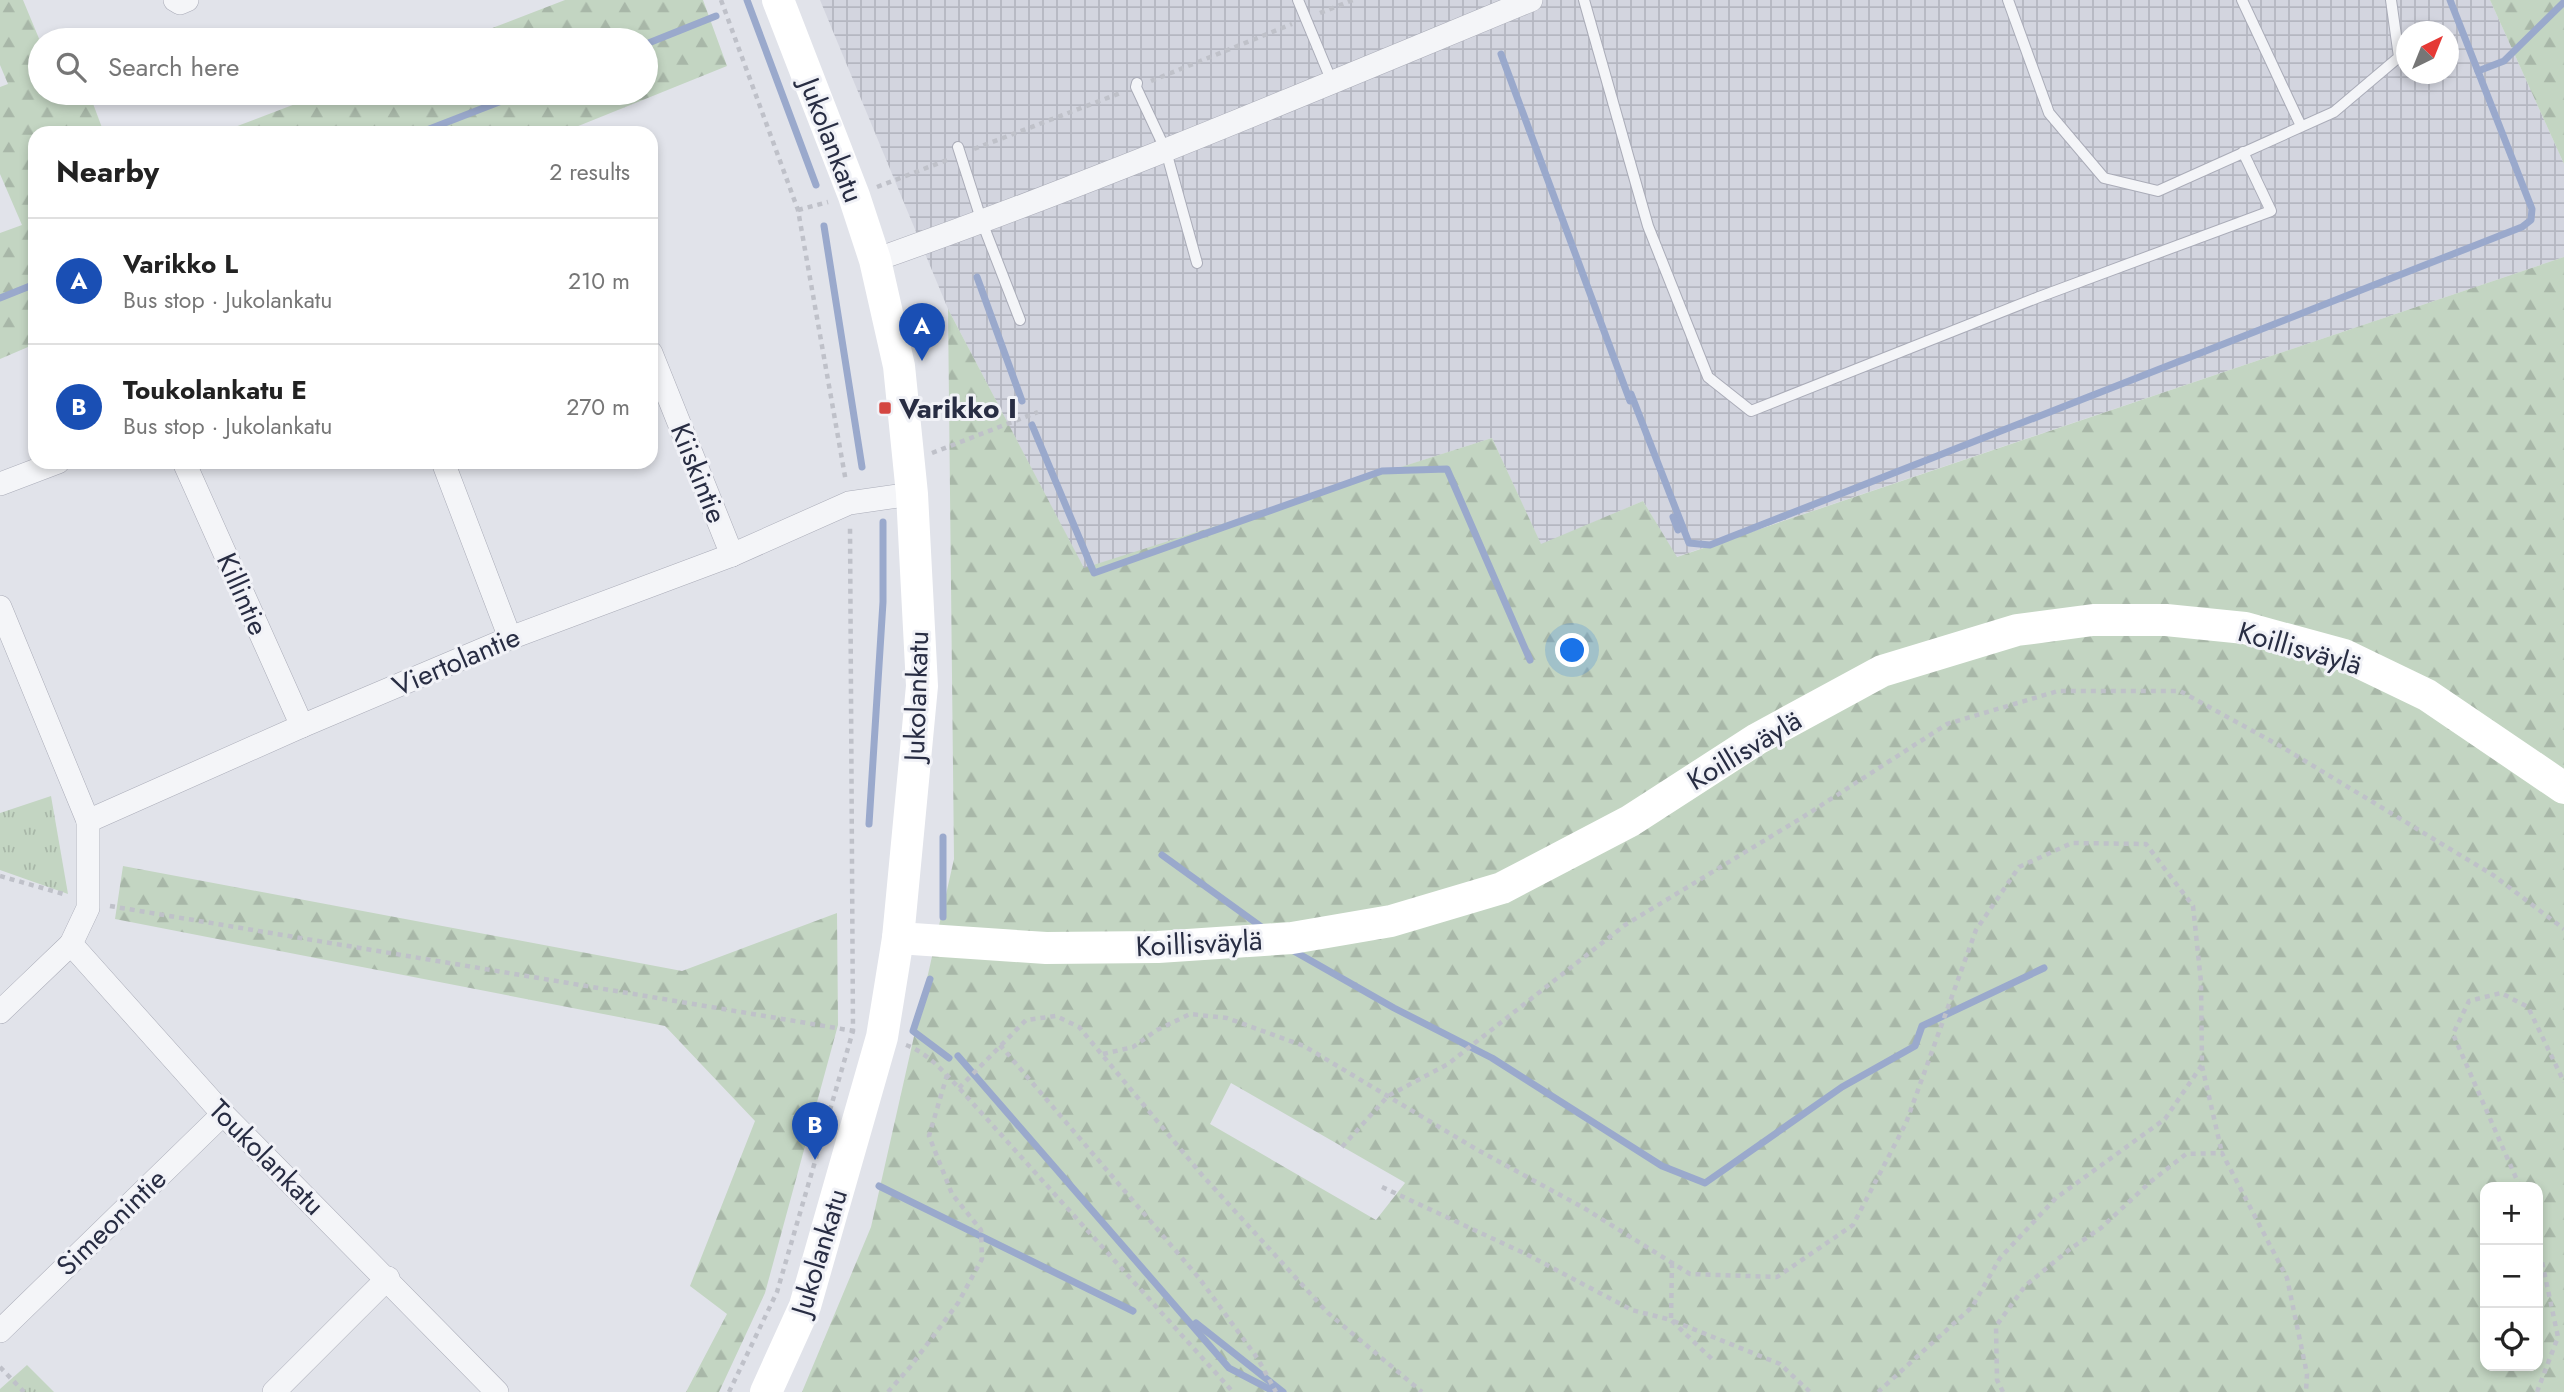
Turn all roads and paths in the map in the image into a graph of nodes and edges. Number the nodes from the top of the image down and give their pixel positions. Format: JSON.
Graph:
{"nodes":[{"id":1,"x":175,"y":0,"type":"edge"},
{"id":2,"x":187,"y":0,"type":"edge"},
{"id":3,"x":721,"y":0,"type":"edge"},
{"id":4,"x":778,"y":0,"type":"edge"},
{"id":5,"x":1298,"y":0,"type":"edge"},
{"id":6,"x":1353,"y":0,"type":"edge"},
{"id":7,"x":1531,"y":0,"type":"edge"},
{"id":8,"x":1584,"y":0,"type":"edge"},
{"id":9,"x":2008,"y":0,"type":"edge"},
{"id":10,"x":2242,"y":0,"type":"edge"},
{"id":11,"x":2391,"y":0,"type":"edge"},
{"id":12,"x":1305,"y":19,"type":"junction"},
{"id":13,"x":1332,"y":82,"type":"junction"},
{"id":14,"x":1137,"y":85,"type":"junction"},
{"id":15,"x":2301,"y":126,"type":"junction"},
{"id":16,"x":959,"y":151,"type":"junction"},
{"id":17,"x":1166,"y":151,"type":"junction"},
{"id":18,"x":2243,"y":152,"type":"junction"},
{"id":19,"x":854,"y":196,"type":"junction"},
{"id":20,"x":799,"y":210,"type":"junction"},
{"id":21,"x":982,"y":222,"type":"junction"},
{"id":22,"x":875,"y":260,"type":"junction"},
{"id":23,"x":1197,"y":263,"type":"dead end"},
{"id":24,"x":1020,"y":320,"type":"dead end"},
{"id":25,"x":658,"y":370,"type":"edge"},
{"id":26,"x":1038,"y":412,"type":"dead end"},
{"id":27,"x":908,"y":462,"type":"junction"},
{"id":28,"x":40,"y":469,"type":"edge"},
{"id":29,"x":187,"y":469,"type":"edge"},
{"id":30,"x":446,"y":469,"type":"edge"},
{"id":31,"x":859,"y":481,"type":"dead end"},
{"id":32,"x":0,"y":484,"type":"edge"},
{"id":33,"x":912,"y":494,"type":"junction"},
{"id":34,"x":849,"y":503,"type":"junction"},
{"id":35,"x":732,"y":555,"type":"junction"},
{"id":36,"x":0,"y":607,"type":"edge"},
{"id":37,"x":510,"y":638,"type":"junction"},
{"id":38,"x":302,"y":726,"type":"junction"},
{"id":39,"x":2564,"y":788,"type":"edge"},
{"id":40,"x":88,"y":821,"type":"junction"},
{"id":41,"x":0,"y":876,"type":"edge"},
{"id":42,"x":88,"y":904,"type":"junction"},
{"id":43,"x":2564,"y":929,"type":"edge"},
{"id":44,"x":898,"y":937,"type":"junction"},
{"id":45,"x":71,"y":944,"type":"junction"},
{"id":46,"x":0,"y":1012,"type":"edge"},
{"id":47,"x":867,"y":1034,"type":"junction"},
{"id":48,"x":1000,"y":1045,"type":"junction"},
{"id":49,"x":1103,"y":1054,"type":"junction"},
{"id":50,"x":2202,"y":1065,"type":"junction"},
{"id":51,"x":947,"y":1075,"type":"junction"},
{"id":52,"x":2564,"y":1082,"type":"edge"},
{"id":53,"x":960,"y":1088,"type":"junction"},
{"id":54,"x":1388,"y":1096,"type":"junction"},
{"id":55,"x":223,"y":1114,"type":"junction"},
{"id":56,"x":1342,"y":1147,"type":"dead end"},
{"id":57,"x":2222,"y":1153,"type":"junction"},
{"id":58,"x":2518,"y":1182,"type":"edge"},
{"id":59,"x":1382,"y":1187,"type":"dead end"},
{"id":60,"x":2538,"y":1245,"type":"edge"},
{"id":61,"x":1672,"y":1263,"type":"junction"},
{"id":62,"x":388,"y":1278,"type":"junction"},
{"id":63,"x":1671,"y":1320,"type":"junction"},
{"id":64,"x":0,"y":1331,"type":"edge"},
{"id":65,"x":1715,"y":1362,"type":"dead end"},
{"id":66,"x":0,"y":1367,"type":"edge"},
{"id":67,"x":24,"y":1392,"type":"edge"},
{"id":68,"x":274,"y":1392,"type":"edge"},
{"id":69,"x":498,"y":1392,"type":"edge"},
{"id":70,"x":729,"y":1392,"type":"edge"},
{"id":71,"x":766,"y":1392,"type":"edge"},
{"id":72,"x":888,"y":1392,"type":"edge"},
{"id":73,"x":1233,"y":1392,"type":"edge"},
{"id":74,"x":1276,"y":1392,"type":"edge"},
{"id":75,"x":1422,"y":1392,"type":"edge"},
{"id":76,"x":1810,"y":1392,"type":"edge"},
{"id":77,"x":1878,"y":1392,"type":"edge"},
{"id":78,"x":2003,"y":1392,"type":"edge"},
{"id":79,"x":2306,"y":1392,"type":"edge"},
{"id":80,"x":2537,"y":1392,"type":"edge"}],
"edges":[{"from":1,"to":2,"type":"street"},
{"from":3,"to":20,"type":"path"},
{"from":4,"to":19,"type":"street","name":"Jukolankatu"},
{"from":5,"to":12,"type":"lane"},
{"from":6,"to":12,"type":"path"},
{"from":7,"to":13,"type":"street"},
{"from":8,"to":18,"type":"lane"},
{"from":9,"to":18,"type":"lane"},
{"from":10,"to":15,"type":"lane"},
{"from":11,"to":15,"type":"lane"},
{"from":12,"to":13,"type":"lane"},
{"from":12,"to":14,"type":"path"},
{"from":13,"to":17,"type":"street"},
{"from":14,"to":16,"type":"path"},
{"from":14,"to":17,"type":"lane"},
{"from":15,"to":18,"type":"lane"},
{"from":16,"to":19,"type":"path"},
{"from":16,"to":21,"type":"lane"},
{"from":17,"to":21,"type":"street"},
{"from":17,"to":23,"type":"lane"},
{"from":19,"to":20,"type":"path"},
{"from":19,"to":22,"type":"street","name":"Jukolankatu"},
{"from":20,"to":31,"type":"path"},
{"from":21,"to":22,"type":"street"},
{"from":21,"to":24,"type":"lane"},
{"from":22,"to":27,"type":"street","name":"Jukolankatu"},
{"from":25,"to":35,"type":"street","name":"Kiiskintie"},
{"from":26,"to":27,"type":"path"},
{"from":27,"to":33,"type":"street","name":"Jukolankatu"},
{"from":28,"to":32,"type":"street"},
{"from":29,"to":38,"type":"street","name":"Killintie"},
{"from":30,"to":37,"type":"street"},
{"from":33,"to":34,"type":"street","name":"Viertolantie"},
{"from":33,"to":44,"type":"street","name":"Jukolankatu"},
{"from":34,"to":35,"type":"street","name":"Viertolantie"},
{"from":34,"to":47,"type":"path"},
{"from":35,"to":37,"type":"street","name":"Viertolantie"},
{"from":36,"to":40,"type":"street"},
{"from":37,"to":38,"type":"street","name":"Viertolantie"},
{"from":38,"to":40,"type":"street","name":"Viertolantie"},
{"from":39,"to":44,"type":"street","name":"Koillisväylä"},
{"from":40,"to":42,"type":"street"},
{"from":41,"to":42,"type":"path"},
{"from":42,"to":45,"type":"street"},
{"from":42,"to":47,"type":"path"},
{"from":43,"to":54,"type":"path"},
{"from":44,"to":47,"type":"street","name":"Jukolankatu"},
{"from":45,"to":46,"type":"street"},
{"from":45,"to":55,"type":"street","name":"Toukolankatu"},
{"from":47,"to":51,"type":"path"},
{"from":47,"to":70,"type":"path"},
{"from":47,"to":71,"type":"street","name":"Jukolankatu"},
{"from":48,"to":49,"type":"path"},
{"from":48,"to":53,"type":"path"},
{"from":48,"to":74,"type":"path"},
{"from":49,"to":54,"type":"path"},
{"from":49,"to":75,"type":"path"},
{"from":50,"to":57,"type":"path"},
{"from":50,"to":61,"type":"path"},
{"from":50,"to":77,"type":"path"},
{"from":51,"to":53,"type":"path"},
{"from":51,"to":72,"type":"path"},
{"from":52,"to":58,"type":"path"},
{"from":53,"to":73,"type":"path"},
{"from":54,"to":56,"type":"path"},
{"from":54,"to":61,"type":"path"},
{"from":55,"to":62,"type":"street","name":"Toukolankatu"},
{"from":55,"to":64,"type":"street","name":"Simeonintie"},
{"from":57,"to":78,"type":"path"},
{"from":57,"to":79,"type":"path"},
{"from":59,"to":63,"type":"path"},
{"from":60,"to":80,"type":"path"},
{"from":61,"to":63,"type":"path"},
{"from":62,"to":68,"type":"street"},
{"from":62,"to":69,"type":"street","name":"Toukolankatu"},
{"from":63,"to":65,"type":"path"},
{"from":63,"to":76,"type":"path"},
{"from":66,"to":67,"type":"path"}]}
